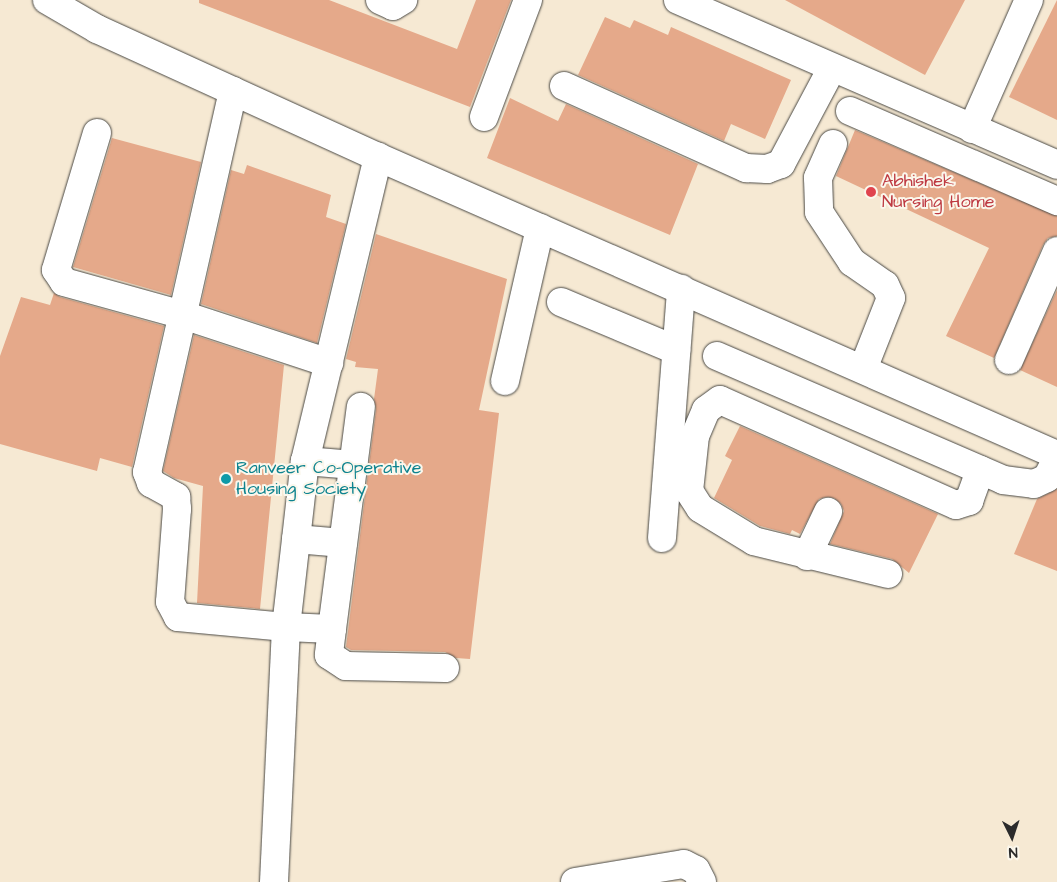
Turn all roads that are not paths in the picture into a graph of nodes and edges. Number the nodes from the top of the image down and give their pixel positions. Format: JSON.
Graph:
{"nodes":[{"id":1,"x":48,"y":0,"type":"edge"},
{"id":2,"x":380,"y":0,"type":"edge"},
{"id":3,"x":403,"y":0,"type":"edge"},
{"id":4,"x":528,"y":0,"type":"edge"},
{"id":5,"x":678,"y":0,"type":"edge"},
{"id":6,"x":1029,"y":0,"type":"edge"},
{"id":7,"x":832,"y":68,"type":"junction"},
{"id":8,"x":564,"y":86,"type":"dead end"},
{"id":9,"x":233,"y":91,"type":"junction"},
{"id":10,"x":850,"y":110,"type":"dead end"},
{"id":11,"x":484,"y":117,"type":"dead end"},
{"id":12,"x":972,"y":129,"type":"junction"},
{"id":13,"x":97,"y":132,"type":"dead end"},
{"id":14,"x":834,"y":144,"type":"dead end"},
{"id":15,"x":378,"y":156,"type":"junction"},
{"id":16,"x":1057,"y":165,"type":"edge"},
{"id":17,"x":1057,"y":201,"type":"edge"},
{"id":18,"x":540,"y":228,"type":"junction"},
{"id":19,"x":1057,"y":251,"type":"edge"},
{"id":20,"x":681,"y":289,"type":"junction"},
{"id":21,"x":561,"y":302,"type":"dead end"},
{"id":22,"x":183,"y":315,"type":"junction"},
{"id":23,"x":676,"y":350,"type":"junction"},
{"id":24,"x":717,"y":356,"type":"dead end"},
{"id":25,"x":1009,"y":360,"type":"dead end"},
{"id":26,"x":328,"y":363,"type":"junction"},
{"id":27,"x":863,"y":369,"type":"junction"},
{"id":28,"x":505,"y":381,"type":"dead end"},
{"id":29,"x":361,"y":407,"type":"dead end"},
{"id":30,"x":1057,"y":457,"type":"edge"},
{"id":31,"x":305,"y":461,"type":"junction"},
{"id":32,"x":354,"y":465,"type":"junction"},
{"id":33,"x":980,"y":470,"type":"junction"},
{"id":34,"x":828,"y":512,"type":"dead end"},
{"id":35,"x":662,"y":538,"type":"dead end"},
{"id":36,"x":296,"y":539,"type":"junction"},
{"id":37,"x":343,"y":543,"type":"junction"},
{"id":38,"x":807,"y":556,"type":"junction"},
{"id":39,"x":888,"y":574,"type":"dead end"},
{"id":40,"x":286,"y":627,"type":"junction"},
{"id":41,"x":332,"y":629,"type":"junction"},
{"id":42,"x":445,"y":668,"type":"dead end"},
{"id":43,"x":274,"y":882,"type":"edge"},
{"id":44,"x":575,"y":882,"type":"edge"},
{"id":45,"x":702,"y":882,"type":"edge"}],
"edges":[{"from":1,"to":9,"type":"street"},
{"from":2,"to":3,"type":"street"},
{"from":4,"to":11,"type":"street"},
{"from":5,"to":7,"type":"street"},
{"from":6,"to":12,"type":"street"},
{"from":7,"to":8,"type":"street"},
{"from":7,"to":12,"type":"street"},
{"from":9,"to":15,"type":"street"},
{"from":9,"to":22,"type":"street"},
{"from":10,"to":17,"type":"street"},
{"from":12,"to":16,"type":"street"},
{"from":13,"to":22,"type":"street"},
{"from":14,"to":27,"type":"street"},
{"from":15,"to":18,"type":"street"},
{"from":15,"to":26,"type":"street"},
{"from":18,"to":20,"type":"street"},
{"from":18,"to":28,"type":"street"},
{"from":19,"to":25,"type":"street"},
{"from":20,"to":23,"type":"street"},
{"from":20,"to":27,"type":"street"},
{"from":21,"to":23,"type":"street"},
{"from":22,"to":26,"type":"street"},
{"from":22,"to":40,"type":"street"},
{"from":23,"to":35,"type":"street"},
{"from":24,"to":33,"type":"street"},
{"from":26,"to":31,"type":"street"},
{"from":27,"to":30,"type":"street"},
{"from":29,"to":32,"type":"street"},
{"from":30,"to":33,"type":"street"},
{"from":31,"to":32,"type":"street"},
{"from":31,"to":36,"type":"street"},
{"from":32,"to":37,"type":"street"},
{"from":33,"to":38,"type":"street"},
{"from":34,"to":38,"type":"street"},
{"from":36,"to":37,"type":"street"},
{"from":36,"to":40,"type":"street"},
{"from":37,"to":41,"type":"street"},
{"from":38,"to":39,"type":"street"},
{"from":40,"to":41,"type":"street"},
{"from":40,"to":43,"type":"street"},
{"from":41,"to":42,"type":"street"},
{"from":44,"to":45,"type":"street"}]}
